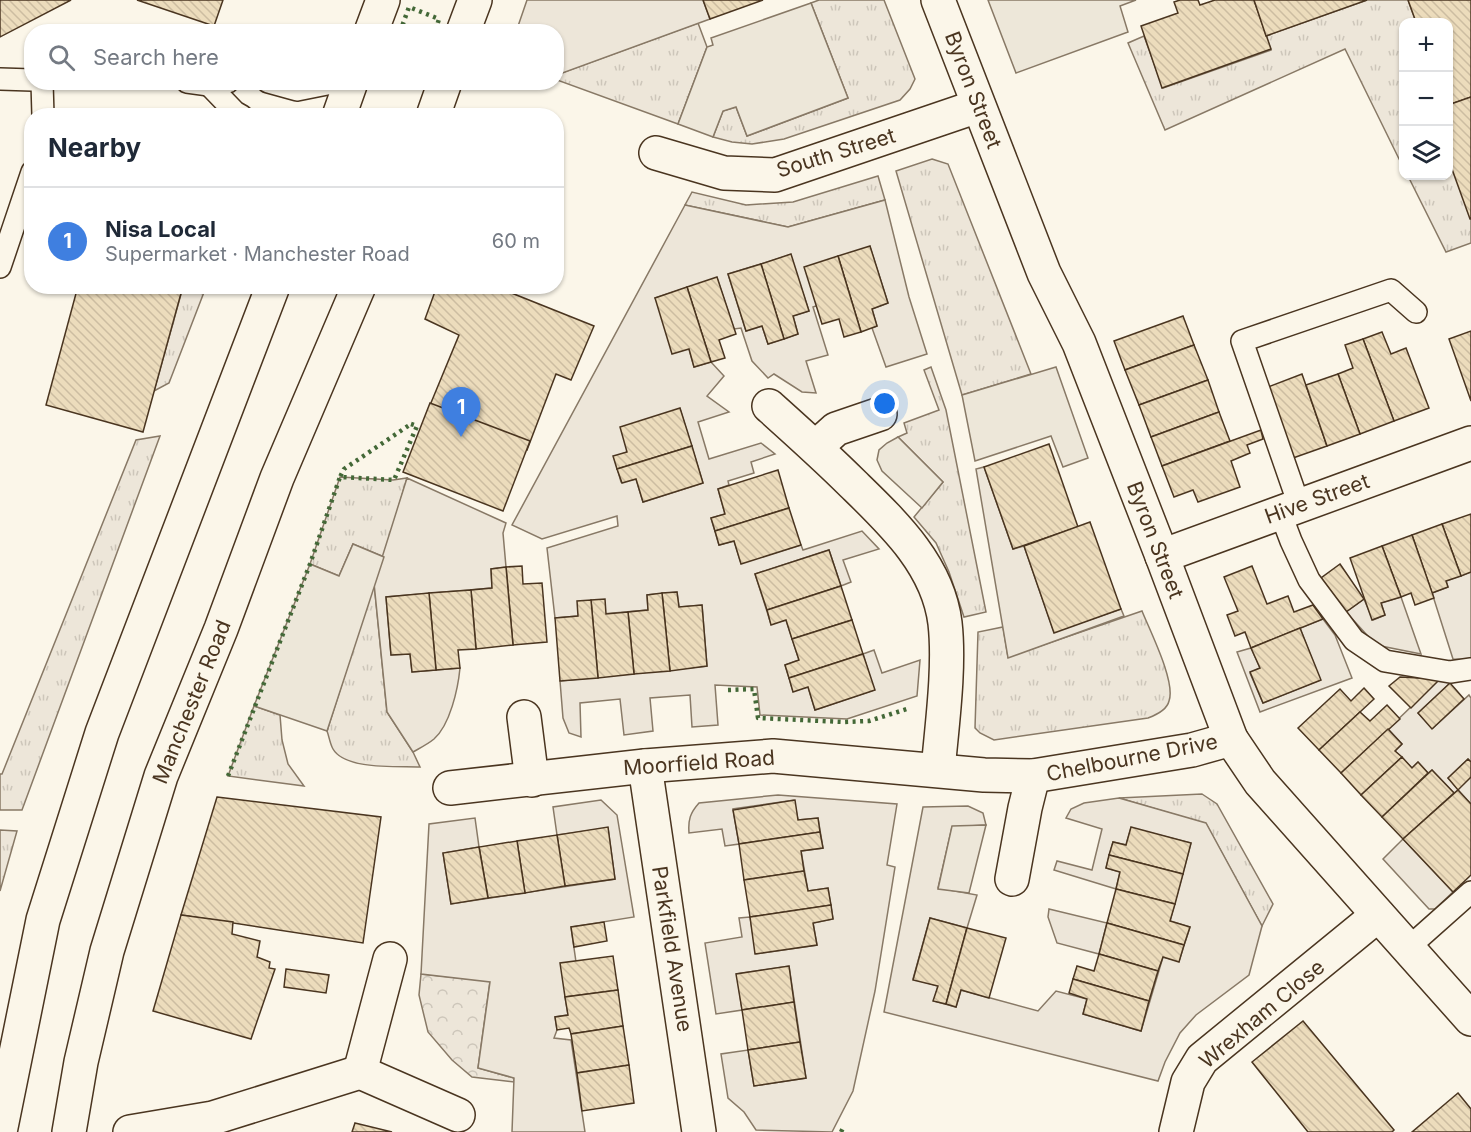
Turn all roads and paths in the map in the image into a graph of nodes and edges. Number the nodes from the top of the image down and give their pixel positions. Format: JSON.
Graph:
{"nodes":[{"id":1,"x":383,"y":0,"type":"edge"},
{"id":2,"x":475,"y":0,"type":"edge"},
{"id":3,"x":938,"y":0,"type":"edge"},
{"id":4,"x":374,"y":24,"type":"edge"},
{"id":5,"x":466,"y":24,"type":"edge"},
{"id":6,"x":0,"y":79,"type":"edge"},
{"id":7,"x":24,"y":80,"type":"edge"},
{"id":8,"x":42,"y":90,"type":"edge"},
{"id":9,"x":222,"y":90,"type":"edge"},
{"id":10,"x":348,"y":90,"type":"edge"},
{"id":11,"x":442,"y":90,"type":"edge"},
{"id":12,"x":978,"y":106,"type":"junction"},
{"id":13,"x":43,"y":108,"type":"edge"},
{"id":14,"x":233,"y":108,"type":"edge"},
{"id":15,"x":342,"y":108,"type":"edge"},
{"id":16,"x":436,"y":108,"type":"edge"},
{"id":17,"x":656,"y":153,"type":"dead end"},
{"id":18,"x":24,"y":196,"type":"edge"},
{"id":19,"x":0,"y":267,"type":"edge"},
{"id":20,"x":270,"y":294,"type":"edge"},
{"id":21,"x":356,"y":294,"type":"edge"},
{"id":22,"x":1416,"y":312,"type":"dead end"},
{"id":23,"x":769,"y":406,"type":"dead end"},
{"id":24,"x":880,"y":414,"type":"dead end"},
{"id":25,"x":1471,"y":442,"type":"edge"},
{"id":26,"x":816,"y":447,"type":"junction"},
{"id":27,"x":1289,"y":509,"type":"junction"},
{"id":28,"x":1162,"y":556,"type":"junction"},
{"id":29,"x":1471,"y":669,"type":"edge"},
{"id":30,"x":525,"y":717,"type":"dead end"},
{"id":31,"x":1231,"y":739,"type":"junction"},
{"id":32,"x":645,"y":766,"type":"junction"},
{"id":33,"x":938,"y":770,"type":"junction"},
{"id":34,"x":1033,"y":776,"type":"junction"},
{"id":35,"x":532,"y":780,"type":"junction"},
{"id":36,"x":450,"y":788,"type":"dead end"},
{"id":37,"x":1012,"y":879,"type":"dead end"},
{"id":38,"x":1471,"y":892,"type":"edge"},
{"id":39,"x":1378,"y":915,"type":"junction"},
{"id":40,"x":1408,"y":948,"type":"junction"},
{"id":41,"x":390,"y":959,"type":"dead end"},
{"id":42,"x":1471,"y":1019,"type":"edge"},
{"id":43,"x":360,"y":1072,"type":"junction"},
{"id":44,"x":458,"y":1115,"type":"dead end"},
{"id":45,"x":0,"y":1132,"type":"edge"},
{"id":46,"x":69,"y":1132,"type":"edge"},
{"id":47,"x":130,"y":1132,"type":"edge"},
{"id":48,"x":699,"y":1132,"type":"edge"},
{"id":49,"x":1176,"y":1132,"type":"edge"}],
"edges":[{"from":1,"to":4,"type":"main road"},
{"from":2,"to":5,"type":"main road"},
{"from":3,"to":12,"type":"main road","name":"Byron Street"},
{"from":6,"to":7,"type":"lane"},
{"from":8,"to":13,"type":"lane"},
{"from":9,"to":14,"type":"lane"},
{"from":10,"to":15,"type":"main road"},
{"from":11,"to":16,"type":"main road"},
{"from":12,"to":17,"type":"main road","name":"South Street"},
{"from":12,"to":28,"type":"main road","name":"Byron Street"},
{"from":18,"to":19,"type":"lane"},
{"from":20,"to":45,"type":"main road"},
{"from":21,"to":46,"type":"main road","name":"Manchester Road"},
{"from":22,"to":27,"type":"lane"},
{"from":23,"to":26,"type":"main road"},
{"from":24,"to":26,"type":"main road"},
{"from":25,"to":27,"type":"main road","name":"Hive Street"},
{"from":26,"to":33,"type":"main road"},
{"from":27,"to":28,"type":"main road","name":"Hive Street"},
{"from":27,"to":29,"type":"lane"},
{"from":28,"to":31,"type":"main road","name":"Byron Street"},
{"from":30,"to":35,"type":"main road"},
{"from":31,"to":34,"type":"main road","name":"Chelbourne Drive"},
{"from":31,"to":39,"type":"main road","name":"Byron Street"},
{"from":32,"to":33,"type":"main road","name":"Moorfield Road"},
{"from":32,"to":35,"type":"main road","name":"Moorfield Road"},
{"from":32,"to":48,"type":"main road","name":"Parkfield Avenue"},
{"from":33,"to":34,"type":"main road","name":"Chelbourne Drive"},
{"from":34,"to":37,"type":"main road","name":"Chelbourne Drive"},
{"from":35,"to":36,"type":"main road","name":"Moorfield Road"},
{"from":38,"to":40,"type":"lane"},
{"from":39,"to":40,"type":"main road","name":"Byron Street"},
{"from":39,"to":49,"type":"main road","name":"Wrexham Close"},
{"from":40,"to":42,"type":"main road","name":"Byron Street"},
{"from":41,"to":43,"type":"main road"},
{"from":43,"to":44,"type":"main road"},
{"from":43,"to":47,"type":"main road"}]}
